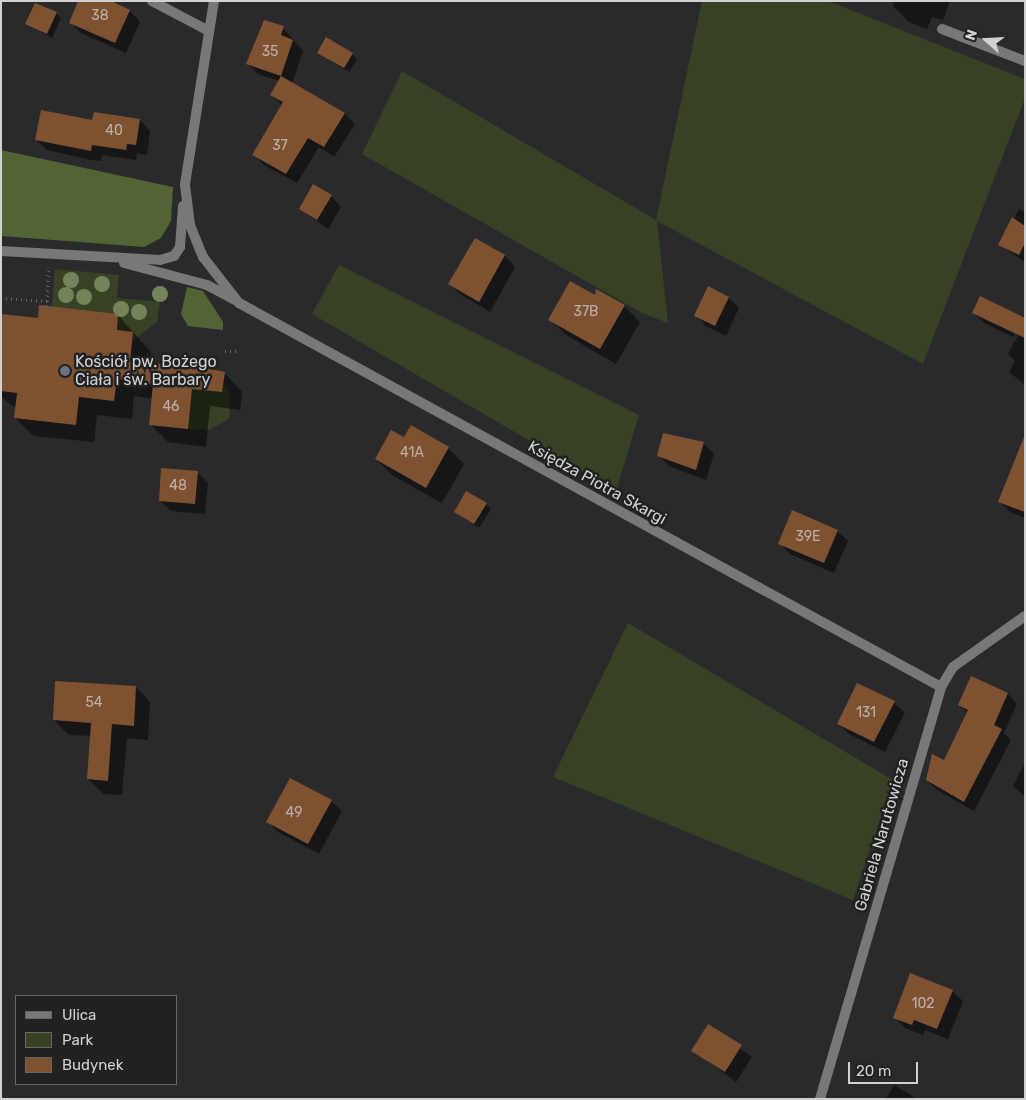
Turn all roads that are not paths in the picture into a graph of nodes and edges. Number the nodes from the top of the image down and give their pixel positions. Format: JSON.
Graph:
{"nodes":[{"id":1,"x":152,"y":1,"type":"edge"},
{"id":2,"x":214,"y":1,"type":"edge"},
{"id":3,"x":942,"y":29,"type":"dead end"},
{"id":4,"x":209,"y":31,"type":"junction"},
{"id":5,"x":1025,"y":61,"type":"edge"},
{"id":6,"x":185,"y":185,"type":"junction"},
{"id":7,"x":1,"y":251,"type":"edge"},
{"id":8,"x":106,"y":258,"type":"junction"},
{"id":9,"x":239,"y":303,"type":"junction"},
{"id":10,"x":1025,"y":616,"type":"edge"},
{"id":11,"x":940,"y":687,"type":"junction"},
{"id":12,"x":820,"y":1099,"type":"edge"}],
"edges":[{"from":1,"to":4,"type":"street"},
{"from":2,"to":4,"type":"street","name":"Księdza Piotra Skargi"},
{"from":3,"to":5,"type":"street"},
{"from":4,"to":6,"type":"street","name":"Księdza Piotra Skargi"},
{"from":6,"to":8,"type":"street","name":"Księdza Piotra Skargi"},
{"from":6,"to":9,"type":"street","name":"Księdza Piotra Skargi"},
{"from":7,"to":8,"type":"street","name":"Księdza Piotra Skargi"},
{"from":8,"to":9,"type":"street","name":"Księdza Piotra Skargi"},
{"from":9,"to":11,"type":"street","name":"Księdza Piotra Skargi"},
{"from":10,"to":11,"type":"street","name":"Gabriela Narutowicza"},
{"from":11,"to":12,"type":"street","name":"Gabriela Narutowicza"}]}
